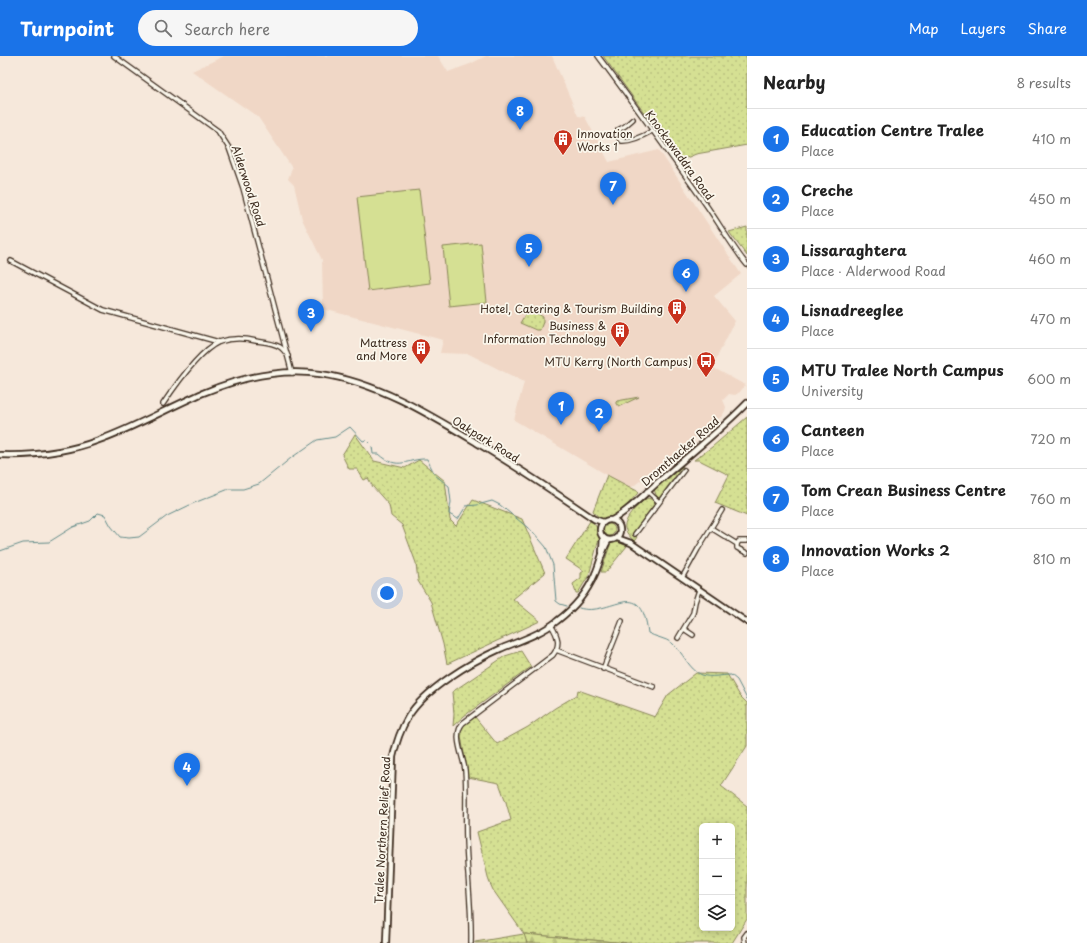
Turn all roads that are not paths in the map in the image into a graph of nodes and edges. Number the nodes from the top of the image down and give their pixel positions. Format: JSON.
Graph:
{"nodes":[{"id":1,"x":114,"y":56,"type":"edge"},
{"id":2,"x":598,"y":56,"type":"edge"},
{"id":3,"x":632,"y":119,"type":"dead end"},
{"id":4,"x":652,"y":131,"type":"junction"},
{"id":5,"x":11,"y":262,"type":"dead end"},
{"id":6,"x":747,"y":265,"type":"edge"},
{"id":7,"x":219,"y":342,"type":"junction"},
{"id":8,"x":289,"y":357,"type":"junction"},
{"id":9,"x":292,"y":373,"type":"junction"},
{"id":10,"x":747,"y":403,"type":"edge"},
{"id":11,"x":163,"y":404,"type":"dead end"},
{"id":12,"x":0,"y":455,"type":"edge"},
{"id":13,"x":686,"y":476,"type":"dead end"},
{"id":14,"x":647,"y":491,"type":"junction"},
{"id":15,"x":659,"y":502,"type":"junction"},
{"id":16,"x":722,"y":510,"type":"dead end"},
{"id":17,"x":625,"y":513,"type":"junction"},
{"id":18,"x":594,"y":519,"type":"junction"},
{"id":19,"x":612,"y":520,"type":"junction"},
{"id":20,"x":603,"y":522,"type":"junction"},
{"id":21,"x":619,"y":525,"type":"junction"},
{"id":22,"x":600,"y":528,"type":"junction"},
{"id":23,"x":711,"y":528,"type":"junction"},
{"id":24,"x":621,"y":533,"type":"junction"},
{"id":25,"x":635,"y":534,"type":"dead end"},
{"id":26,"x":603,"y":538,"type":"junction"},
{"id":27,"x":617,"y":538,"type":"junction"},
{"id":28,"x":608,"y":540,"type":"junction"},
{"id":29,"x":747,"y":541,"type":"edge"},
{"id":30,"x":631,"y":543,"type":"junction"},
{"id":31,"x":736,"y":544,"type":"junction"},
{"id":32,"x":747,"y":553,"type":"edge"},
{"id":33,"x":601,"y":555,"type":"junction"},
{"id":34,"x":682,"y":578,"type":"junction"},
{"id":35,"x":699,"y":590,"type":"junction"},
{"id":36,"x":622,"y":621,"type":"dead end"},
{"id":37,"x":747,"y":622,"type":"edge"},
{"id":38,"x":551,"y":625,"type":"junction"},
{"id":39,"x":684,"y":630,"type":"junction"},
{"id":40,"x":693,"y":635,"type":"dead end"},
{"id":41,"x":678,"y":638,"type":"dead end"},
{"id":42,"x":556,"y":650,"type":"junction"},
{"id":43,"x":603,"y":668,"type":"junction"},
{"id":44,"x":654,"y":687,"type":"dead end"},
{"id":45,"x":747,"y":933,"type":"edge"},
{"id":46,"x":386,"y":943,"type":"edge"},
{"id":47,"x":471,"y":943,"type":"edge"},
{"id":48,"x":745,"y":943,"type":"edge"}],
"edges":[{"from":1,"to":8,"type":"street","name":"Alderwood Road"},
{"from":2,"to":4,"type":"street","name":"Knockawaddra Road"},
{"from":3,"to":4,"type":"street"},
{"from":4,"to":6,"type":"street","name":"Knockawaddra Road"},
{"from":5,"to":7,"type":"street"},
{"from":7,"to":8,"type":"street"},
{"from":7,"to":11,"type":"street"},
{"from":8,"to":9,"type":"street","name":"Alderwood Road"},
{"from":9,"to":12,"type":"main road","name":"Oakpark Road"},
{"from":9,"to":18,"type":"main road","name":"Oakpark Road"},
{"from":10,"to":14,"type":"main road","name":"Dromthacker Road"},
{"from":13,"to":15,"type":"street"},
{"from":14,"to":15,"type":"street"},
{"from":14,"to":17,"type":"main road","name":"Dromthacker Road"},
{"from":15,"to":25,"type":"street"},
{"from":16,"to":23,"type":"street"},
{"from":17,"to":19,"type":"main road"},
{"from":17,"to":21,"type":"main road"},
{"from":18,"to":20,"type":"main road"},
{"from":18,"to":22,"type":"main road"},
{"from":19,"to":20,"type":"main road"},
{"from":19,"to":21,"type":"main road"},
{"from":20,"to":22,"type":"main road"},
{"from":21,"to":24,"type":"main road"},
{"from":22,"to":26,"type":"main road"},
{"from":23,"to":31,"type":"street"},
{"from":23,"to":34,"type":"street"},
{"from":24,"to":27,"type":"main road"},
{"from":24,"to":30,"type":"main road"},
{"from":26,"to":28,"type":"main road"},
{"from":26,"to":33,"type":"main road","name":"Tralee Northern Relief Road"},
{"from":27,"to":28,"type":"main road"},
{"from":27,"to":30,"type":"main road"},
{"from":28,"to":33,"type":"main road","name":"Tralee Northern Relief Road"},
{"from":29,"to":31,"type":"street"},
{"from":30,"to":34,"type":"main road"},
{"from":31,"to":32,"type":"street"},
{"from":33,"to":38,"type":"main road","name":"Tralee Northern Relief Road"},
{"from":34,"to":35,"type":"main road"},
{"from":35,"to":37,"type":"main road"},
{"from":35,"to":39,"type":"street"},
{"from":36,"to":43,"type":"street"},
{"from":38,"to":42,"type":"street"},
{"from":38,"to":46,"type":"main road","name":"Tralee Northern Relief Road"},
{"from":39,"to":40,"type":"street"},
{"from":39,"to":41,"type":"street"},
{"from":42,"to":43,"type":"street"},
{"from":42,"to":47,"type":"street"},
{"from":43,"to":44,"type":"street"},
{"from":45,"to":48,"type":"street"}]}
